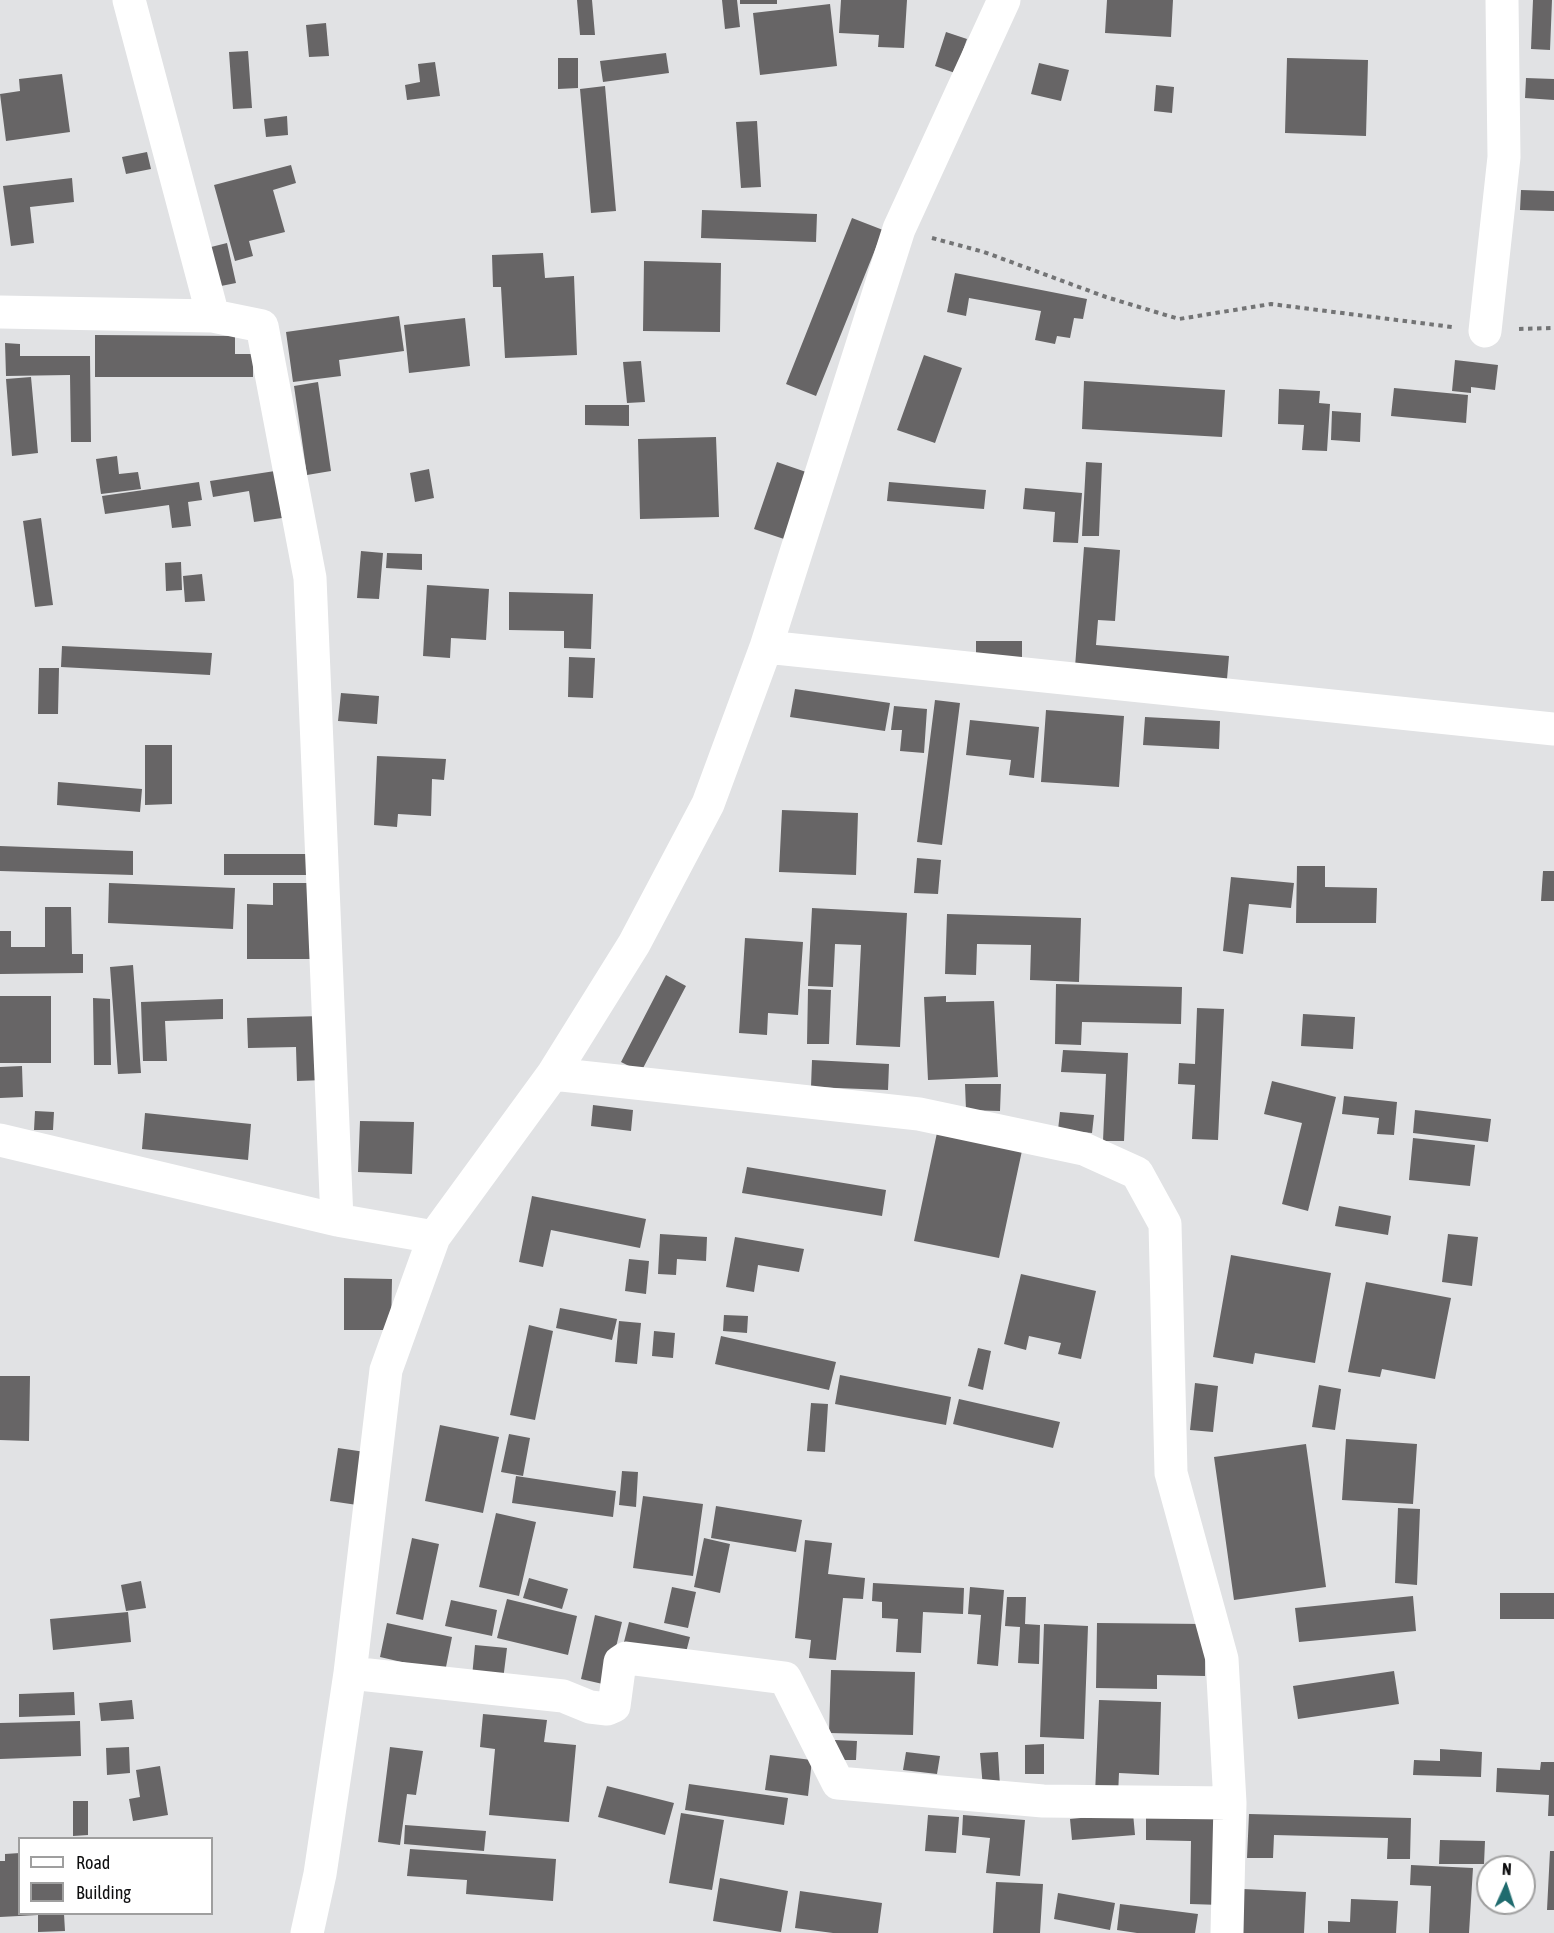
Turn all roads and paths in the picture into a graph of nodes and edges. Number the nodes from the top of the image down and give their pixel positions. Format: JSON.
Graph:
{"nodes":[{"id":1,"x":129,"y":0,"type":"edge"},
{"id":2,"x":1004,"y":0,"type":"edge"},
{"id":3,"x":1502,"y":0,"type":"edge"},
{"id":4,"x":899,"y":229,"type":"junction"},
{"id":5,"x":0,"y":312,"type":"edge"},
{"id":6,"x":213,"y":316,"type":"junction"},
{"id":7,"x":1554,"y":328,"type":"edge"},
{"id":8,"x":1485,"y":331,"type":"junction"},
{"id":9,"x":766,"y":647,"type":"junction"},
{"id":10,"x":1554,"y":729,"type":"edge"},
{"id":11,"x":553,"y":1074,"type":"junction"},
{"id":12,"x":0,"y":1140,"type":"edge"},
{"id":13,"x":337,"y":1220,"type":"junction"},
{"id":14,"x":434,"y":1237,"type":"junction"},
{"id":15,"x":350,"y":1673,"type":"junction"},
{"id":16,"x":1230,"y":1803,"type":"junction"},
{"id":17,"x":307,"y":1933,"type":"edge"},
{"id":18,"x":1227,"y":1933,"type":"edge"}],
"edges":[{"from":1,"to":6,"type":"street"},
{"from":2,"to":4,"type":"street"},
{"from":3,"to":8,"type":"street"},
{"from":4,"to":8,"type":"path"},
{"from":4,"to":9,"type":"street"},
{"from":5,"to":6,"type":"street"},
{"from":6,"to":13,"type":"street"},
{"from":7,"to":8,"type":"path"},
{"from":9,"to":10,"type":"street"},
{"from":9,"to":11,"type":"street"},
{"from":11,"to":14,"type":"street"},
{"from":11,"to":16,"type":"street"},
{"from":12,"to":13,"type":"street"},
{"from":13,"to":14,"type":"street"},
{"from":14,"to":15,"type":"street"},
{"from":15,"to":16,"type":"street"},
{"from":15,"to":17,"type":"street"},
{"from":16,"to":18,"type":"street"}]}
